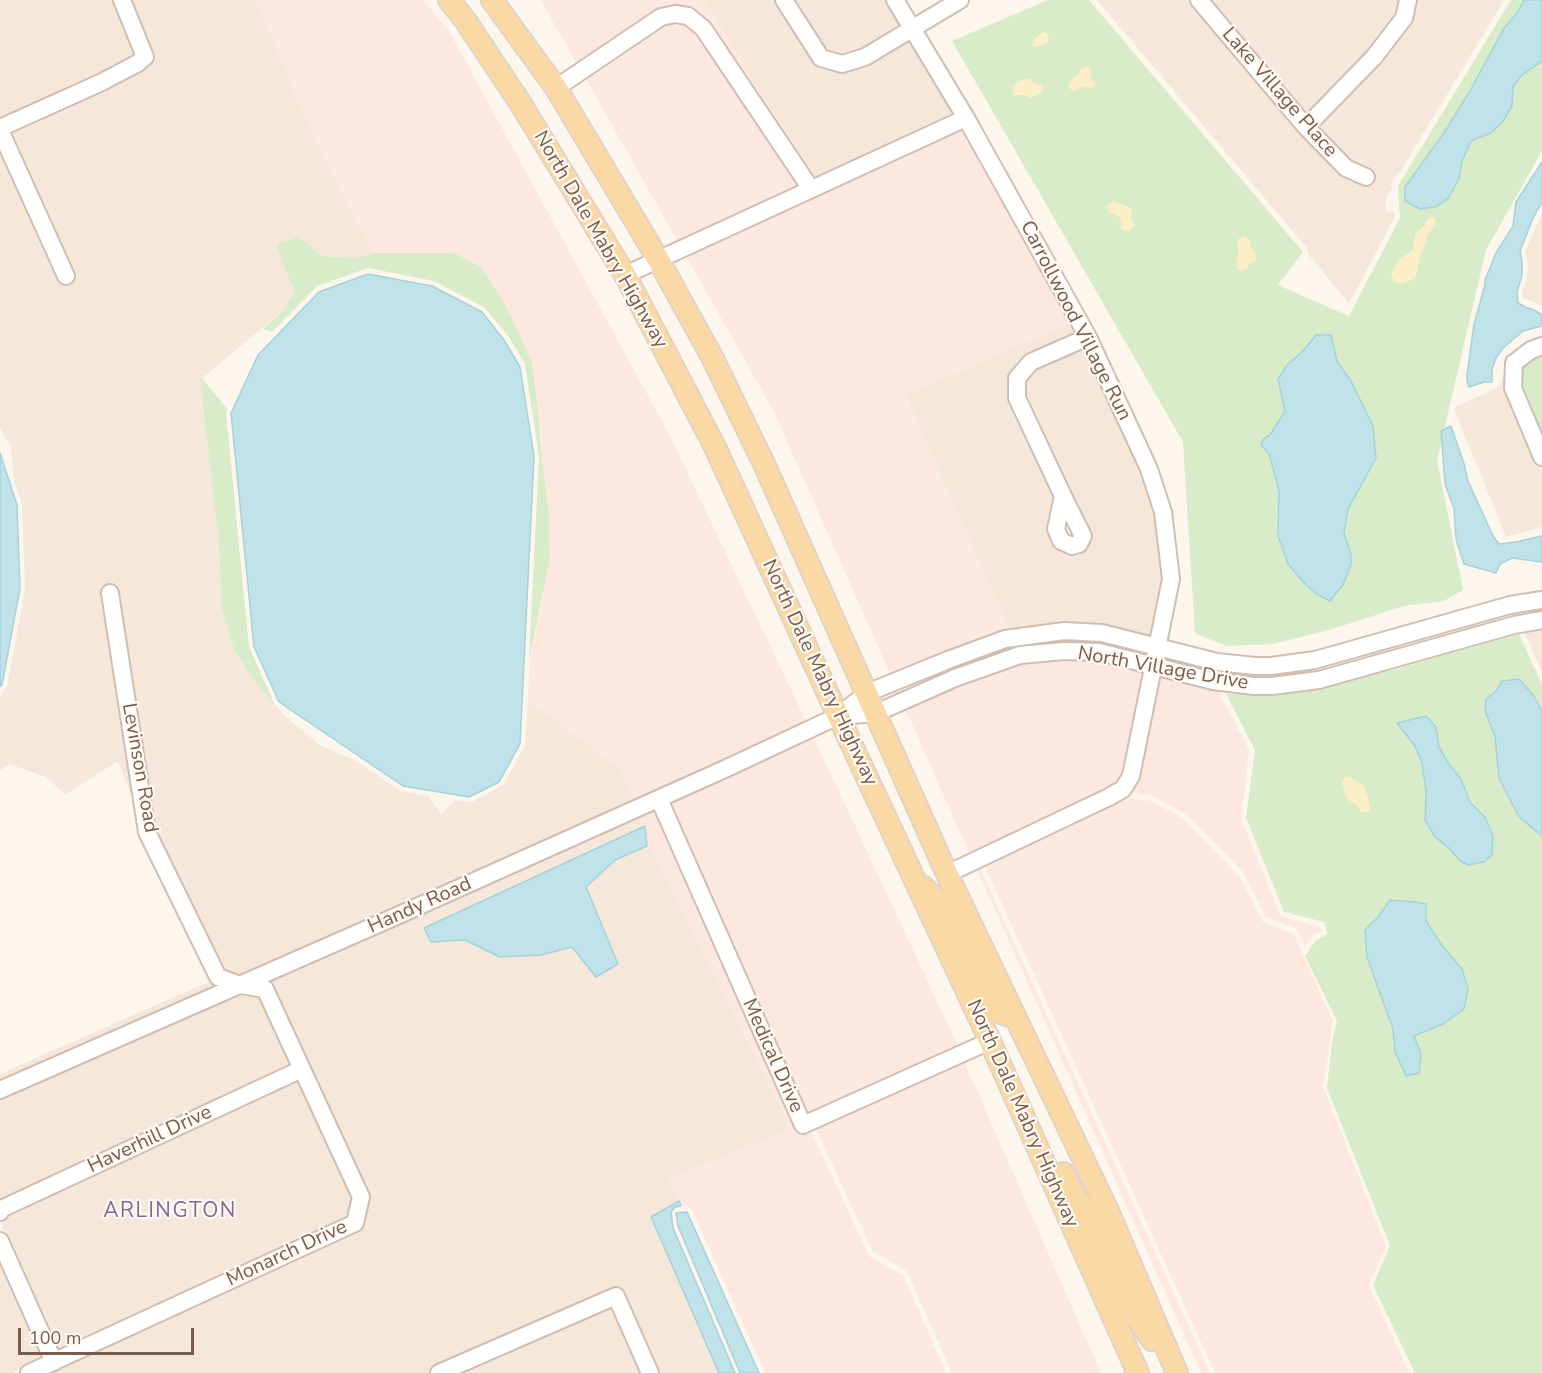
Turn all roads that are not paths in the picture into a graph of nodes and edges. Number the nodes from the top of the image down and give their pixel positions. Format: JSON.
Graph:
{"nodes":[{"id":1,"x":122,"y":0,"type":"edge"},
{"id":2,"x":449,"y":0,"type":"edge"},
{"id":3,"x":492,"y":0,"type":"edge"},
{"id":4,"x":784,"y":0,"type":"edge"},
{"id":5,"x":895,"y":0,"type":"edge"},
{"id":6,"x":960,"y":0,"type":"edge"},
{"id":7,"x":1199,"y":0,"type":"edge"},
{"id":8,"x":1408,"y":0,"type":"edge"},
{"id":9,"x":914,"y":29,"type":"junction"},
{"id":10,"x":556,"y":88,"type":"junction"},
{"id":11,"x":966,"y":118,"type":"junction"},
{"id":12,"x":1306,"y":127,"type":"junction"},
{"id":13,"x":0,"y":129,"type":"edge"},
{"id":14,"x":1366,"y":177,"type":"dead end"},
{"id":15,"x":811,"y":189,"type":"junction"},
{"id":16,"x":658,"y":259,"type":"junction"},
{"id":17,"x":625,"y":275,"type":"junction"},
{"id":18,"x":66,"y":276,"type":"dead end"},
{"id":19,"x":1088,"y":337,"type":"junction"},
{"id":20,"x":1542,"y":346,"type":"edge"},
{"id":21,"x":1542,"y":457,"type":"edge"},
{"id":22,"x":1064,"y":496,"type":"dead end"},
{"id":23,"x":110,"y":593,"type":"dead end"},
{"id":24,"x":1542,"y":600,"type":"edge"},
{"id":25,"x":1542,"y":620,"type":"edge"},
{"id":26,"x":1005,"y":639,"type":"junction"},
{"id":27,"x":1158,"y":647,"type":"junction"},
{"id":28,"x":1008,"y":659,"type":"junction"},
{"id":29,"x":1154,"y":666,"type":"junction"},
{"id":30,"x":867,"y":693,"type":"junction"},
{"id":31,"x":876,"y":713,"type":"junction"},
{"id":32,"x":838,"y":716,"type":"junction"},
{"id":33,"x":659,"y":799,"type":"junction"},
{"id":34,"x":947,"y":874,"type":"junction"},
{"id":35,"x":914,"y":876,"type":"junction"},
{"id":36,"x":240,"y":985,"type":"junction"},
{"id":37,"x":1014,"y":1015,"type":"junction"},
{"id":38,"x":990,"y":1041,"type":"junction"},
{"id":39,"x":302,"y":1069,"type":"junction"},
{"id":40,"x":0,"y":1090,"type":"edge"},
{"id":41,"x":0,"y":1212,"type":"edge"},
{"id":42,"x":1113,"y":1224,"type":"junction"},
{"id":43,"x":1073,"y":1227,"type":"junction"},
{"id":44,"x":0,"y":1241,"type":"edge"},
{"id":45,"x":54,"y":1362,"type":"junction"},
{"id":46,"x":29,"y":1373,"type":"edge"},
{"id":47,"x":439,"y":1373,"type":"edge"},
{"id":48,"x":650,"y":1373,"type":"edge"},
{"id":49,"x":1138,"y":1373,"type":"edge"},
{"id":50,"x":1175,"y":1373,"type":"edge"}],
"edges":[{"from":1,"to":13,"type":"street"},
{"from":2,"to":17,"type":"main road","name":"North Dale Mabry Highway"},
{"from":3,"to":10,"type":"main road","name":"North Dale Mabry Highway"},
{"from":4,"to":9,"type":"street"},
{"from":5,"to":9,"type":"street","name":"Carrollwood Village Run"},
{"from":6,"to":9,"type":"street"},
{"from":7,"to":12,"type":"street","name":"Lake Village Place"},
{"from":8,"to":12,"type":"street"},
{"from":9,"to":11,"type":"street","name":"Carrollwood Village Run"},
{"from":10,"to":15,"type":"street"},
{"from":10,"to":16,"type":"main road","name":"North Dale Mabry Highway"},
{"from":11,"to":15,"type":"street"},
{"from":11,"to":19,"type":"street","name":"Carrollwood Village Run"},
{"from":12,"to":14,"type":"street","name":"Lake Village Place"},
{"from":13,"to":18,"type":"street"},
{"from":15,"to":16,"type":"street"},
{"from":16,"to":17,"type":"street"},
{"from":16,"to":30,"type":"main road","name":"North Dale Mabry Highway"},
{"from":17,"to":32,"type":"main road","name":"North Dale Mabry Highway"},
{"from":19,"to":22,"type":"street"},
{"from":19,"to":27,"type":"street","name":"Carrollwood Village Run"},
{"from":20,"to":21,"type":"street"},
{"from":23,"to":36,"type":"street","name":"Levinson Road"},
{"from":24,"to":27,"type":"street","name":"North Village Drive"},
{"from":25,"to":29,"type":"street","name":"North Village Drive"},
{"from":26,"to":27,"type":"street","name":"North Village Drive"},
{"from":26,"to":28,"type":"street"},
{"from":26,"to":30,"type":"street","name":"North Village Drive"},
{"from":27,"to":29,"type":"street","name":"Carrollwood Village Run"},
{"from":28,"to":29,"type":"street","name":"North Village Drive"},
{"from":28,"to":31,"type":"street","name":"North Village Drive"},
{"from":29,"to":34,"type":"street","name":"Carrollwood Village Run"},
{"from":30,"to":31,"type":"main road","name":"North Dale Mabry Highway"},
{"from":30,"to":32,"type":"street","name":"North Village Drive"},
{"from":31,"to":32,"type":"street","name":"North Village Drive"},
{"from":31,"to":34,"type":"main road","name":"North Dale Mabry Highway"},
{"from":32,"to":33,"type":"street","name":"Handy Road"},
{"from":32,"to":35,"type":"main road","name":"North Dale Mabry Highway"},
{"from":33,"to":36,"type":"street","name":"Handy Road"},
{"from":33,"to":38,"type":"street","name":"Medical Drive"},
{"from":34,"to":37,"type":"main road","name":"North Dale Mabry Highway"},
{"from":35,"to":37,"type":"main road"},
{"from":35,"to":38,"type":"main road","name":"North Dale Mabry Highway"},
{"from":36,"to":39,"type":"street","name":"Monarch Drive"},
{"from":36,"to":40,"type":"street","name":"Handy Road"},
{"from":37,"to":42,"type":"main road","name":"North Dale Mabry Highway"},
{"from":38,"to":42,"type":"main road"},
{"from":38,"to":43,"type":"main road","name":"North Dale Mabry Highway"},
{"from":39,"to":41,"type":"street","name":"Haverhill Drive"},
{"from":39,"to":45,"type":"street","name":"Monarch Drive"},
{"from":42,"to":50,"type":"main road","name":"North Dale Mabry Highway"},
{"from":43,"to":49,"type":"main road","name":"North Dale Mabry Highway"},
{"from":43,"to":50,"type":"main road"},
{"from":44,"to":45,"type":"street"},
{"from":45,"to":46,"type":"street","name":"Monarch Drive"},
{"from":47,"to":48,"type":"street"}]}
